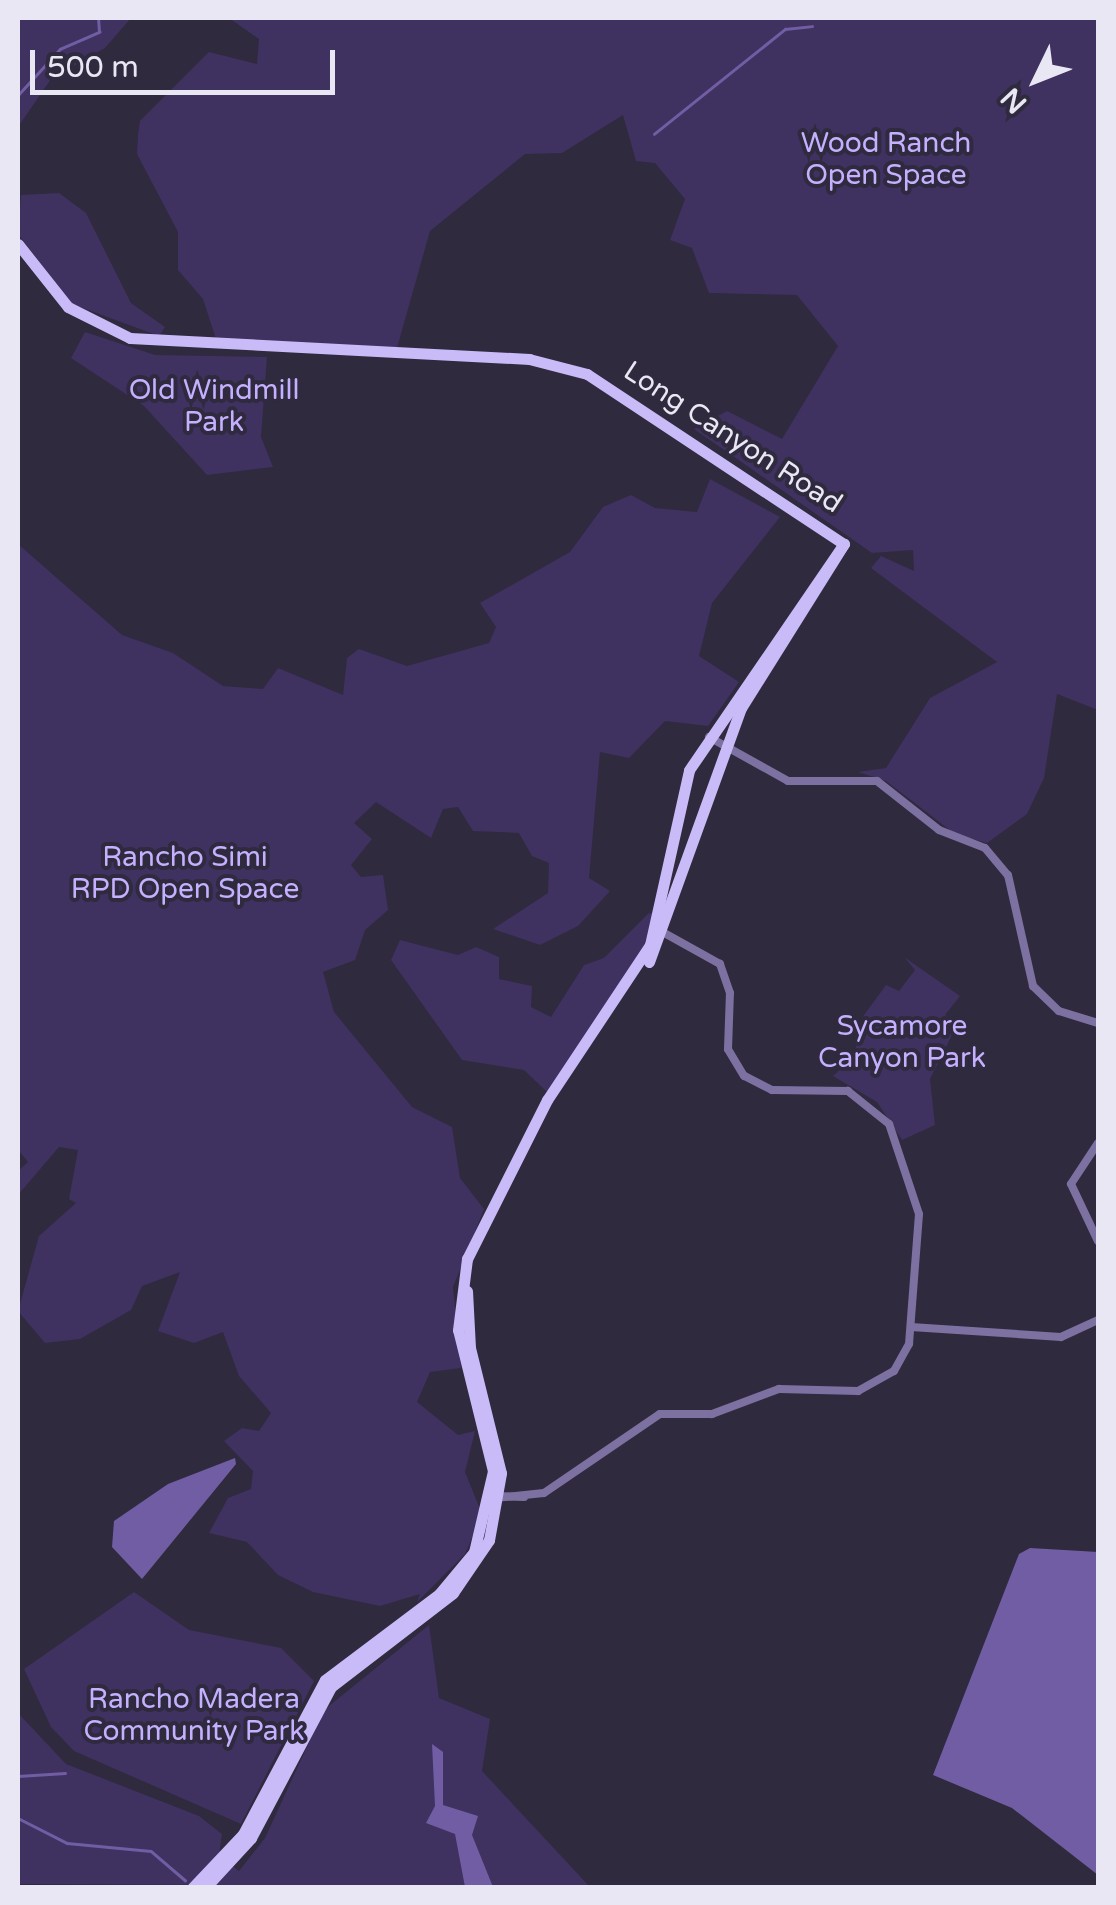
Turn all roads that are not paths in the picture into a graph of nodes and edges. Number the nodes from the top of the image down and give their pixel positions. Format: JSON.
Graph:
{"nodes":[{"id":1,"x":18,"y":244,"type":"edge"},
{"id":2,"x":18,"y":253,"type":"edge"},
{"id":3,"x":844,"y":544,"type":"junction"},
{"id":4,"x":710,"y":737,"type":"junction"},
{"id":5,"x":724,"y":746,"type":"junction"},
{"id":6,"x":661,"y":931,"type":"junction"},
{"id":7,"x":1098,"y":1024,"type":"edge"},
{"id":8,"x":1098,"y":1143,"type":"edge"},
{"id":9,"x":1098,"y":1241,"type":"edge"},
{"id":10,"x":1098,"y":1320,"type":"edge"},
{"id":11,"x":911,"y":1327,"type":"junction"},
{"id":12,"x":497,"y":1497,"type":"junction"},
{"id":13,"x":192,"y":1888,"type":"edge"},
{"id":14,"x":205,"y":1888,"type":"edge"}],
"edges":[{"from":1,"to":3,"type":"main road","name":"Long Canyon Road"},
{"from":2,"to":3,"type":"main road","name":"Long Canyon Road"},
{"from":3,"to":4,"type":"main road"},
{"from":3,"to":5,"type":"main road"},
{"from":4,"to":5,"type":"street"},
{"from":4,"to":6,"type":"main road"},
{"from":5,"to":6,"type":"main road"},
{"from":5,"to":7,"type":"street"},
{"from":6,"to":11,"type":"street"},
{"from":6,"to":12,"type":"main road"},
{"from":8,"to":9,"type":"street"},
{"from":10,"to":11,"type":"street"},
{"from":11,"to":12,"type":"street"},
{"from":12,"to":13,"type":"main road"},
{"from":12,"to":14,"type":"main road"}]}
